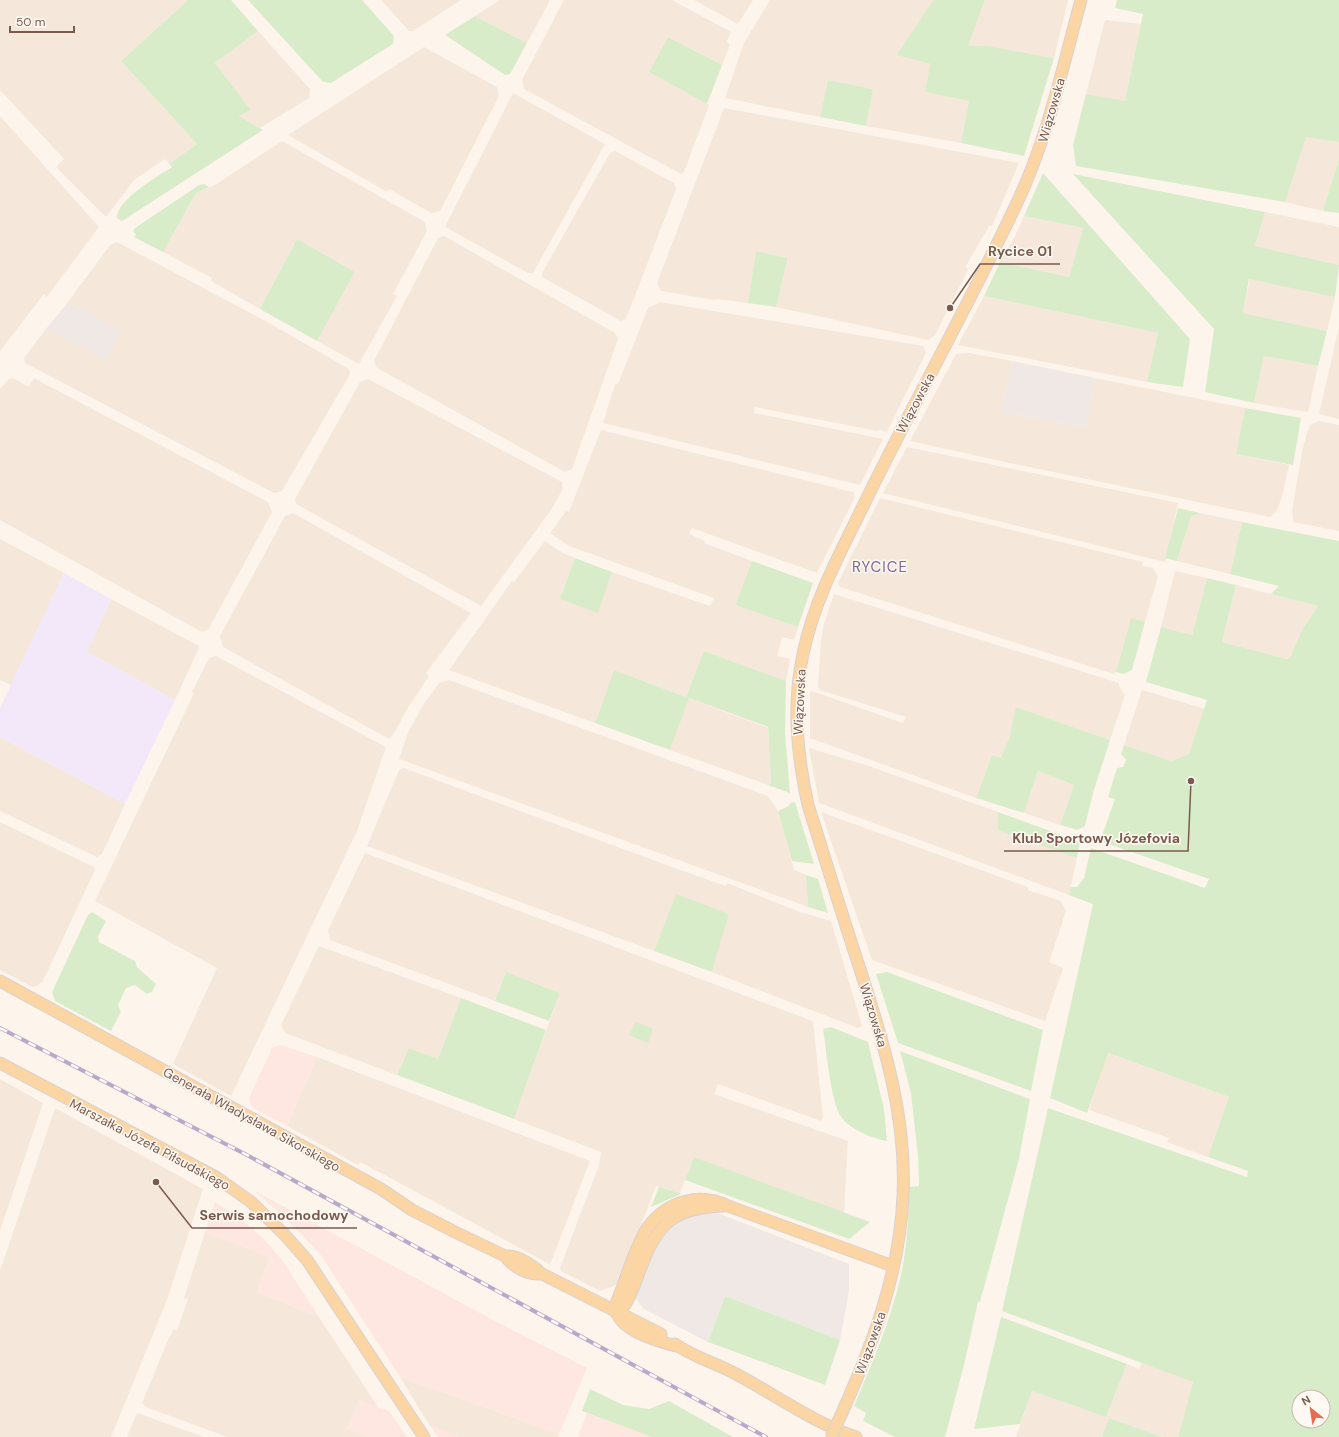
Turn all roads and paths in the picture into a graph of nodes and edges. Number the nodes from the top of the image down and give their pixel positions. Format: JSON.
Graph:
{"nodes":[{"id":1,"x":1081,"y":0,"type":"edge"},
{"id":2,"x":0,"y":981,"type":"edge"},
{"id":3,"x":0,"y":1064,"type":"edge"},
{"id":4,"x":893,"y":1266,"type":"junction"},
{"id":5,"x":616,"y":1313,"type":"junction"},
{"id":6,"x":834,"y":1434,"type":"edge"},
{"id":7,"x":424,"y":1437,"type":"edge"},
{"id":8,"x":846,"y":1437,"type":"edge"},
{"id":9,"x":856,"y":1437,"type":"edge"}],
"edges":[{"from":1,"to":4,"type":"main road","name":"Wiązowska"},
{"from":2,"to":5,"type":"main road","name":"Generała Władysława Sikorskiego"},
{"from":3,"to":7,"type":"main road","name":"Marszałka Józefa Piłsudskiego"},
{"from":4,"to":5,"type":"main road"},
{"from":4,"to":6,"type":"main road","name":"Wiązowska","bridge":true},
{"from":5,"to":6,"type":"main road","name":"Generała Władysława Sikorskiego"},
{"from":6,"to":8,"type":"main road"},
{"from":6,"to":9,"type":"main road"}]}
